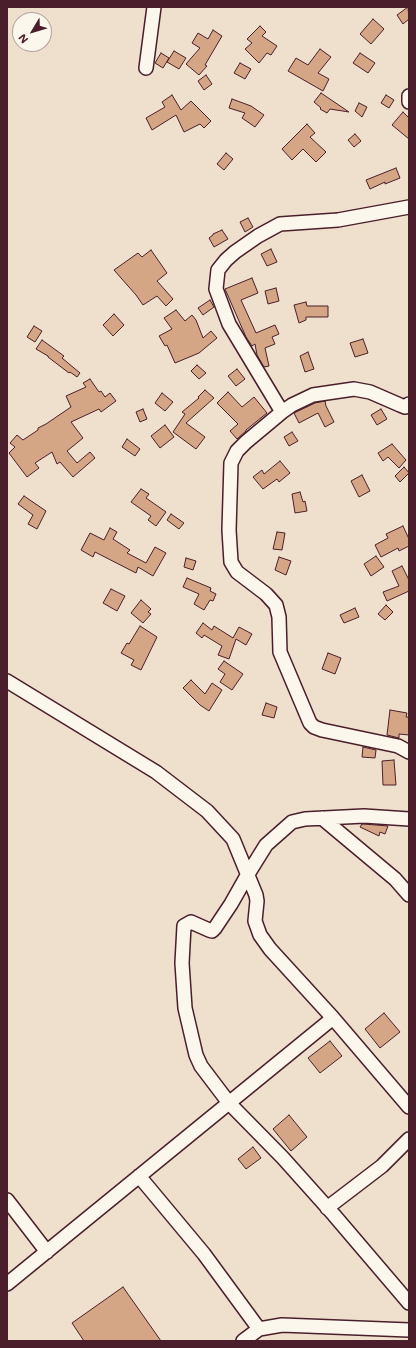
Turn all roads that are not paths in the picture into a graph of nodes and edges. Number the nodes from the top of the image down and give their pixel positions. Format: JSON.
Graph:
{"nodes":[{"id":1,"x":154,"y":7,"type":"edge"},
{"id":2,"x":146,"y":68,"type":"dead end"},
{"id":3,"x":409,"y":96,"type":"edge"},
{"id":4,"x":409,"y":102,"type":"edge"},
{"id":5,"x":409,"y":207,"type":"edge"},
{"id":6,"x":409,"y":404,"type":"edge"},
{"id":7,"x":282,"y":412,"type":"junction"},
{"id":8,"x":7,"y":681,"type":"edge"},
{"id":9,"x":409,"y":752,"type":"edge"},
{"id":10,"x":322,"y":818,"type":"junction"},
{"id":11,"x":409,"y":819,"type":"edge"},
{"id":12,"x":248,"y":874,"type":"junction"},
{"id":13,"x":409,"y":895,"type":"edge"},
{"id":14,"x":333,"y":1018,"type":"junction"},
{"id":15,"x":229,"y":1103,"type":"junction"},
{"id":16,"x":409,"y":1107,"type":"edge"},
{"id":17,"x":409,"y":1139,"type":"edge"},
{"id":18,"x":139,"y":1176,"type":"junction"},
{"id":19,"x":7,"y":1200,"type":"edge"},
{"id":20,"x":327,"y":1208,"type":"junction"},
{"id":21,"x":47,"y":1252,"type":"junction"},
{"id":22,"x":7,"y":1284,"type":"edge"},
{"id":23,"x":409,"y":1303,"type":"edge"},
{"id":24,"x":259,"y":1329,"type":"junction"},
{"id":25,"x":409,"y":1330,"type":"edge"},
{"id":26,"x":243,"y":1341,"type":"edge"}],
"edges":[{"from":1,"to":2,"type":"street"},
{"from":3,"to":4,"type":"street"},
{"from":5,"to":7,"type":"street"},
{"from":6,"to":7,"type":"street"},
{"from":7,"to":9,"type":"street"},
{"from":8,"to":12,"type":"street"},
{"from":10,"to":11,"type":"street"},
{"from":10,"to":12,"type":"street"},
{"from":10,"to":13,"type":"street"},
{"from":12,"to":14,"type":"street"},
{"from":12,"to":15,"type":"street"},
{"from":14,"to":15,"type":"street"},
{"from":14,"to":16,"type":"street"},
{"from":15,"to":18,"type":"street"},
{"from":15,"to":20,"type":"street"},
{"from":17,"to":20,"type":"street"},
{"from":18,"to":21,"type":"street"},
{"from":18,"to":24,"type":"street"},
{"from":19,"to":21,"type":"street"},
{"from":20,"to":23,"type":"street"},
{"from":21,"to":22,"type":"street"},
{"from":24,"to":25,"type":"street"},
{"from":24,"to":26,"type":"street"}]}
